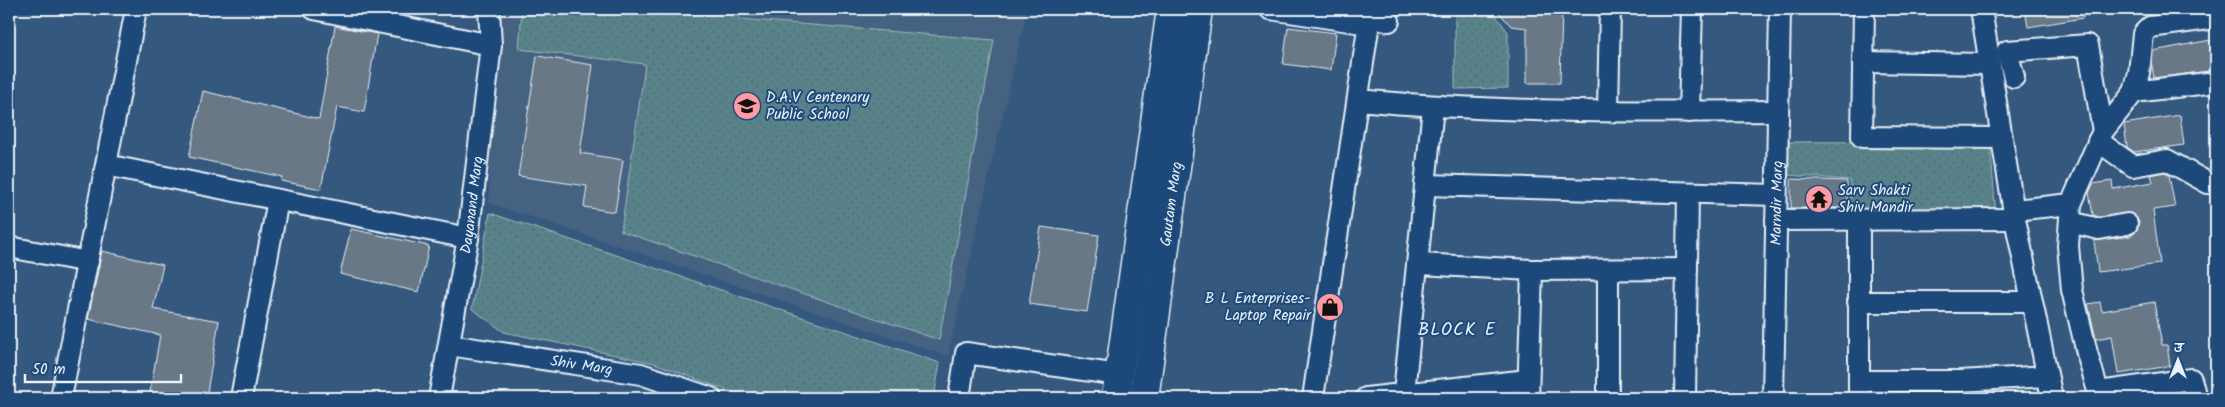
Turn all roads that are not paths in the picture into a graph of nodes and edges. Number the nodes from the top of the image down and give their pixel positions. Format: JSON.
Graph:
{"nodes":[{"id":1,"x":136,"y":9,"type":"edge"},
{"id":2,"x":314,"y":9,"type":"edge"},
{"id":3,"x":489,"y":9,"type":"edge"},
{"id":4,"x":1171,"y":9,"type":"edge"},
{"id":5,"x":1198,"y":9,"type":"edge"},
{"id":6,"x":1270,"y":9,"type":"edge"},
{"id":7,"x":1610,"y":9,"type":"edge"},
{"id":8,"x":1692,"y":9,"type":"edge"},
{"id":9,"x":1780,"y":9,"type":"edge"},
{"id":10,"x":1864,"y":9,"type":"edge"},
{"id":11,"x":1981,"y":9,"type":"edge"},
{"id":12,"x":1375,"y":18,"type":"edge"},
{"id":13,"x":2216,"y":18,"type":"edge"},
{"id":14,"x":491,"y":45,"type":"junction"},
{"id":15,"x":1863,"y":62,"type":"junction"},
{"id":16,"x":1988,"y":64,"type":"junction"},
{"id":17,"x":2014,"y":77,"type":"dead end"},
{"id":18,"x":2216,"y":82,"type":"edge"},
{"id":19,"x":2134,"y":92,"type":"junction"},
{"id":20,"x":1358,"y":100,"type":"junction"},
{"id":21,"x":1434,"y":107,"type":"junction"},
{"id":22,"x":1608,"y":110,"type":"junction"},
{"id":23,"x":1778,"y":111,"type":"junction"},
{"id":24,"x":1689,"y":112,"type":"junction"},
{"id":25,"x":2100,"y":136,"type":"junction"},
{"id":26,"x":2001,"y":138,"type":"junction"},
{"id":27,"x":106,"y":165,"type":"junction"},
{"id":28,"x":2208,"y":183,"type":"dead end"},
{"id":29,"x":1425,"y":186,"type":"junction"},
{"id":30,"x":1688,"y":194,"type":"junction"},
{"id":31,"x":1776,"y":195,"type":"junction"},
{"id":32,"x":278,"y":200,"type":"junction"},
{"id":33,"x":2070,"y":213,"type":"junction"},
{"id":34,"x":2015,"y":214,"type":"junction"},
{"id":35,"x":1776,"y":220,"type":"junction"},
{"id":36,"x":1859,"y":221,"type":"junction"},
{"id":37,"x":2127,"y":224,"type":"dead end"},
{"id":38,"x":468,"y":238,"type":"junction"},
{"id":39,"x":9,"y":247,"type":"edge"},
{"id":40,"x":88,"y":262,"type":"junction"},
{"id":41,"x":1418,"y":264,"type":"junction"},
{"id":42,"x":1687,"y":268,"type":"junction"},
{"id":43,"x":1532,"y":270,"type":"junction"},
{"id":44,"x":1608,"y":270,"type":"junction"},
{"id":45,"x":1858,"y":302,"type":"junction"},
{"id":46,"x":2031,"y":302,"type":"junction"},
{"id":47,"x":449,"y":345,"type":"junction"},
{"id":48,"x":2047,"y":376,"type":"junction"},
{"id":49,"x":1118,"y":387,"type":"edge"},
{"id":50,"x":1528,"y":389,"type":"edge"},
{"id":51,"x":1859,"y":390,"type":"edge"},
{"id":52,"x":1962,"y":390,"type":"edge"},
{"id":53,"x":1404,"y":393,"type":"junction"},
{"id":54,"x":2100,"y":395,"type":"edge"},
{"id":55,"x":61,"y":398,"type":"edge"},
{"id":56,"x":241,"y":398,"type":"edge"},
{"id":57,"x":439,"y":398,"type":"edge"},
{"id":58,"x":711,"y":398,"type":"edge"},
{"id":59,"x":958,"y":398,"type":"edge"},
{"id":60,"x":1144,"y":398,"type":"edge"},
{"id":61,"x":1313,"y":398,"type":"edge"},
{"id":62,"x":1366,"y":398,"type":"edge"},
{"id":63,"x":1608,"y":398,"type":"edge"},
{"id":64,"x":1684,"y":398,"type":"edge"},
{"id":65,"x":1773,"y":398,"type":"edge"},
{"id":66,"x":2052,"y":398,"type":"edge"},
{"id":67,"x":2196,"y":398,"type":"edge"}],
"edges":[{"from":1,"to":27,"type":"street"},
{"from":2,"to":14,"type":"street"},
{"from":3,"to":14,"type":"street","name":"Dayanand Marg"},
{"from":4,"to":49,"type":"street","name":"Gautam Marg"},
{"from":5,"to":60,"type":"street","name":"Gautam Marg"},
{"from":6,"to":12,"type":"street"},
{"from":7,"to":22,"type":"street"},
{"from":8,"to":24,"type":"street"},
{"from":9,"to":23,"type":"street","name":"Marndir Marg"},
{"from":10,"to":15,"type":"street"},
{"from":11,"to":16,"type":"street"},
{"from":12,"to":20,"type":"street"},
{"from":13,"to":19,"type":"street"},
{"from":14,"to":38,"type":"street","name":"Dayanand Marg"},
{"from":15,"to":16,"type":"street"},
{"from":15,"to":26,"type":"street"},
{"from":16,"to":26,"type":"street"},
{"from":17,"to":25,"type":"street"},
{"from":18,"to":19,"type":"street"},
{"from":19,"to":25,"type":"street"},
{"from":20,"to":21,"type":"street"},
{"from":20,"to":61,"type":"street"},
{"from":21,"to":22,"type":"street"},
{"from":21,"to":29,"type":"street"},
{"from":22,"to":24,"type":"street"},
{"from":23,"to":24,"type":"street"},
{"from":23,"to":31,"type":"street","name":"Marndir Marg"},
{"from":25,"to":28,"type":"street"},
{"from":25,"to":33,"type":"street"},
{"from":26,"to":34,"type":"street"},
{"from":27,"to":32,"type":"street"},
{"from":27,"to":40,"type":"street"},
{"from":29,"to":30,"type":"street"},
{"from":29,"to":41,"type":"street"},
{"from":30,"to":31,"type":"street"},
{"from":30,"to":42,"type":"street"},
{"from":31,"to":35,"type":"street","name":"Marndir Marg"},
{"from":32,"to":38,"type":"street"},
{"from":32,"to":56,"type":"street"},
{"from":33,"to":34,"type":"street"},
{"from":33,"to":37,"type":"street"},
{"from":33,"to":54,"type":"street"},
{"from":34,"to":36,"type":"street"},
{"from":34,"to":46,"type":"street"},
{"from":35,"to":36,"type":"street"},
{"from":35,"to":65,"type":"street","name":"Marndir Marg"},
{"from":36,"to":45,"type":"street"},
{"from":38,"to":47,"type":"street","name":"Dayanand Marg"},
{"from":39,"to":40,"type":"street"},
{"from":40,"to":55,"type":"street"},
{"from":41,"to":43,"type":"street"},
{"from":41,"to":53,"type":"street"},
{"from":42,"to":44,"type":"street"},
{"from":42,"to":64,"type":"street"},
{"from":43,"to":44,"type":"street"},
{"from":43,"to":50,"type":"street"},
{"from":44,"to":63,"type":"street"},
{"from":45,"to":46,"type":"street"},
{"from":45,"to":51,"type":"street"},
{"from":46,"to":48,"type":"street"},
{"from":47,"to":57,"type":"street","name":"Dayanand Marg"},
{"from":47,"to":58,"type":"street","name":"Shiv Marg"},
{"from":48,"to":52,"type":"street"},
{"from":48,"to":66,"type":"street"},
{"from":49,"to":59,"type":"street"},
{"from":50,"to":53,"type":"street"},
{"from":51,"to":52,"type":"street"},
{"from":53,"to":62,"type":"street"},
{"from":54,"to":67,"type":"street"}]}
